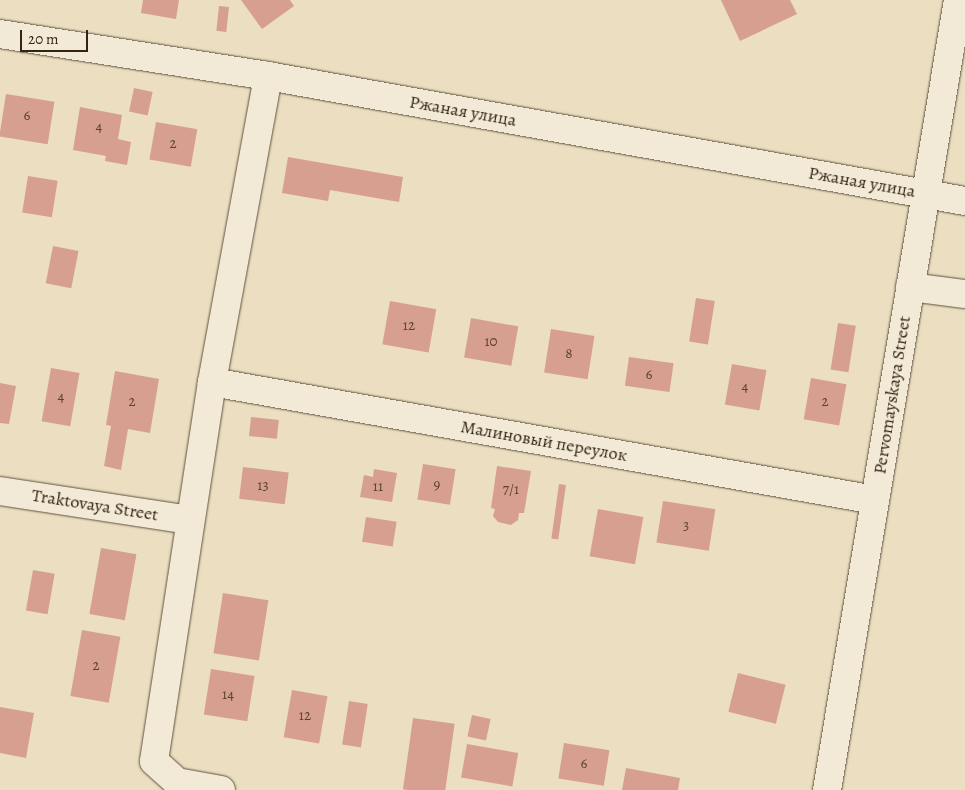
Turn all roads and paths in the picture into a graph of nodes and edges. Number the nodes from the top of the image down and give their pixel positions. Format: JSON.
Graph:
{"nodes":[{"id":1,"x":958,"y":0,"type":"edge"},
{"id":2,"x":0,"y":34,"type":"edge"},
{"id":3,"x":268,"y":76,"type":"junction"},
{"id":4,"x":926,"y":194,"type":"junction"},
{"id":5,"x":965,"y":201,"type":"edge"},
{"id":6,"x":910,"y":287,"type":"junction"},
{"id":7,"x":965,"y":294,"type":"edge"},
{"id":8,"x":212,"y":382,"type":"junction"},
{"id":9,"x":0,"y":491,"type":"edge"},
{"id":10,"x":875,"y":500,"type":"junction"},
{"id":11,"x":190,"y":520,"type":"junction"},
{"id":12,"x":221,"y":790,"type":"edge"},
{"id":13,"x":827,"y":790,"type":"edge"}],
"edges":[{"from":1,"to":4,"type":"street","name":"Pervomayskaya Street"},
{"from":2,"to":3,"type":"street","name":"Ржаная улица"},
{"from":3,"to":4,"type":"street","name":"Ржаная улица"},
{"from":3,"to":8,"type":"street"},
{"from":4,"to":5,"type":"street","name":"Ржаная улица"},
{"from":4,"to":6,"type":"street","name":"Pervomayskaya Street"},
{"from":6,"to":7,"type":"street"},
{"from":6,"to":10,"type":"street","name":"Pervomayskaya Street"},
{"from":8,"to":10,"type":"street","name":"Малиновый переулок"},
{"from":8,"to":11,"type":"street"},
{"from":9,"to":11,"type":"street","name":"Traktovaya Street"},
{"from":10,"to":13,"type":"street","name":"Pervomayskaya Street"},
{"from":11,"to":12,"type":"street"}]}
